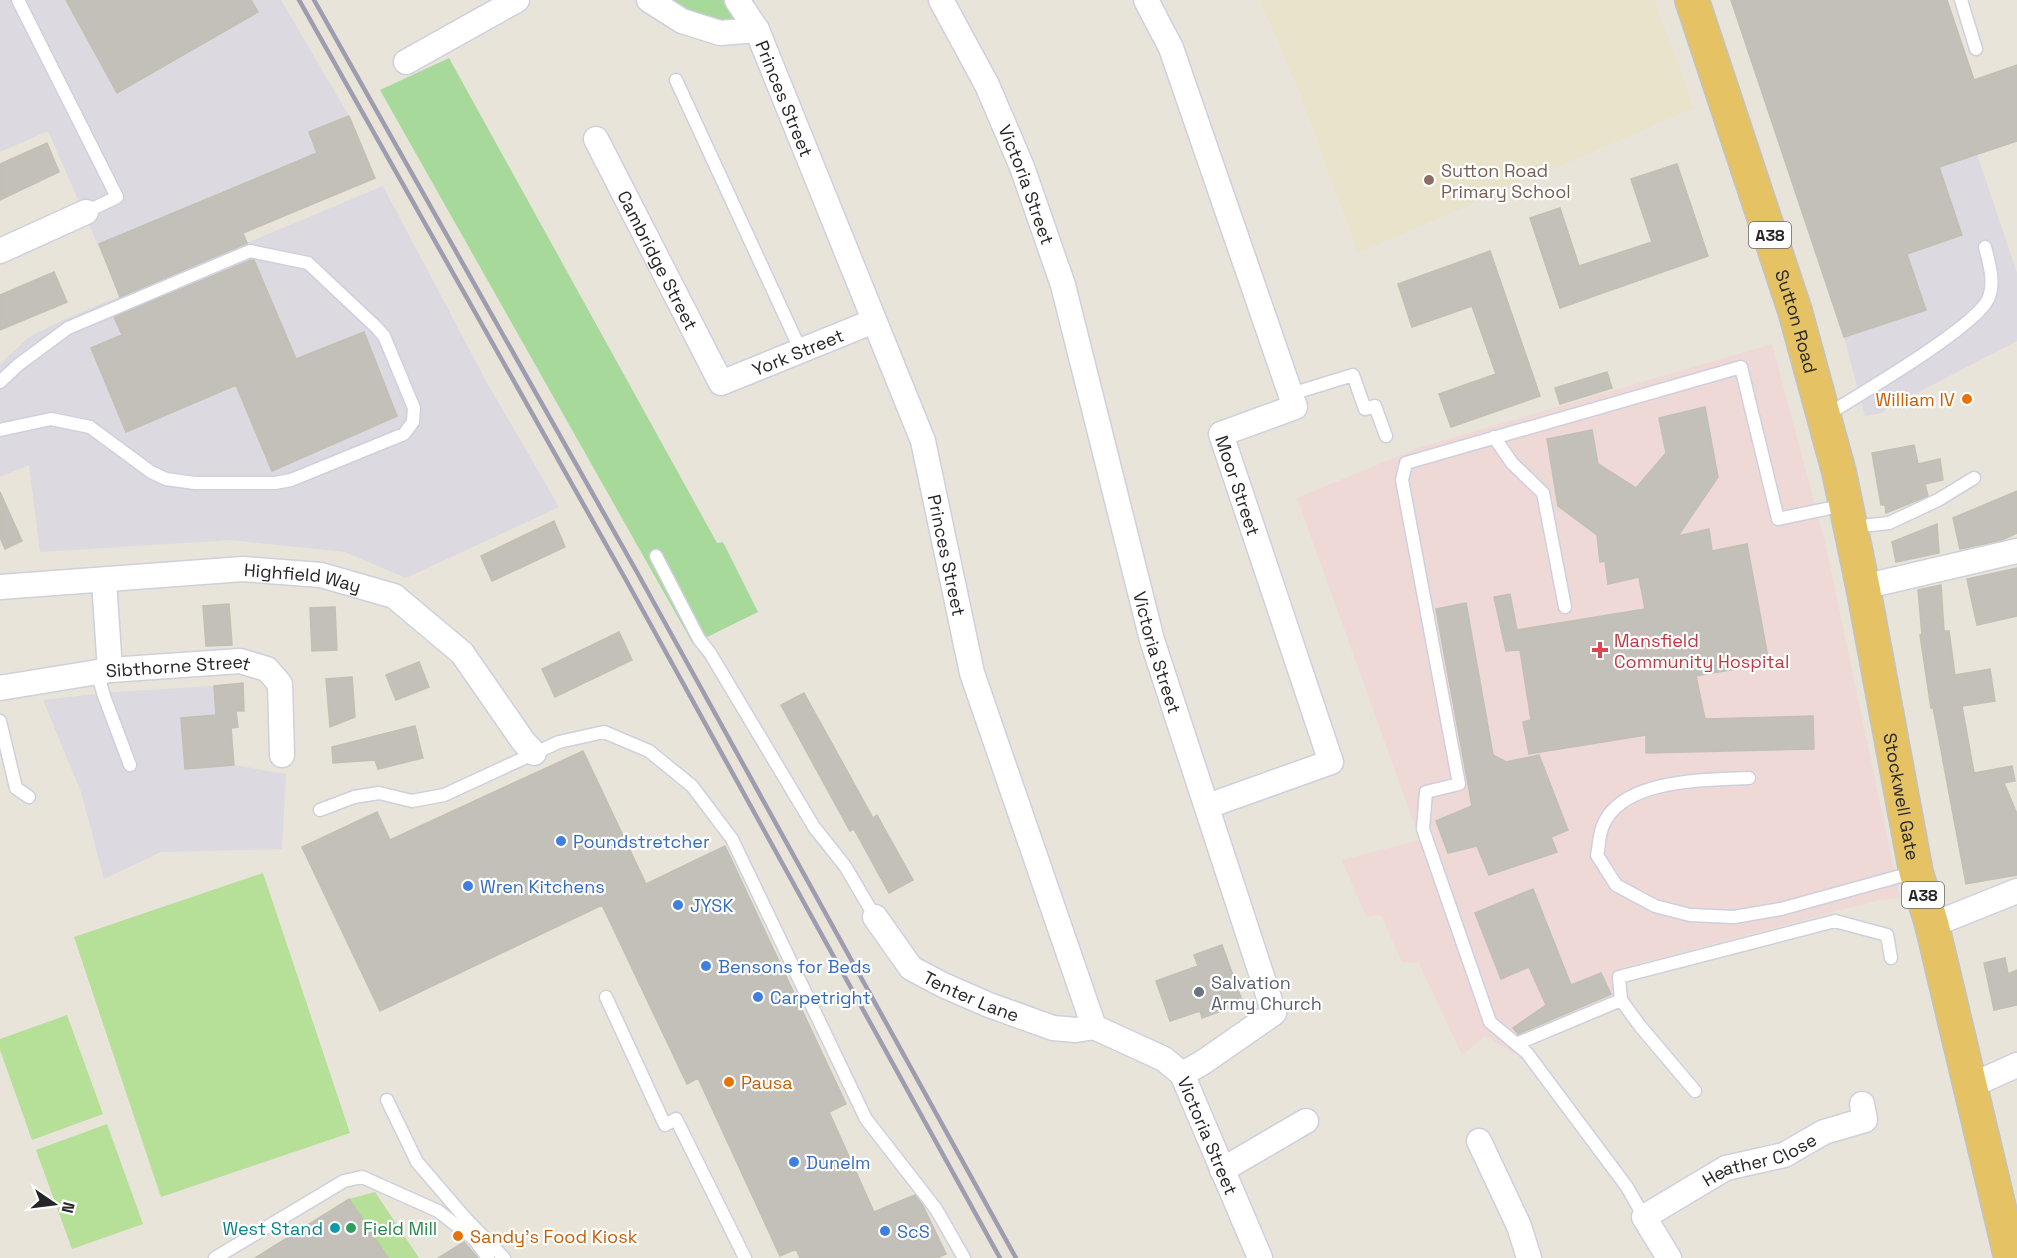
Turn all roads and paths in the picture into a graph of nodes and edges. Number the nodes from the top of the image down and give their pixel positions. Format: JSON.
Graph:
{"nodes":[{"id":1,"x":18,"y":0,"type":"edge"},
{"id":2,"x":517,"y":0,"type":"edge"},
{"id":3,"x":649,"y":0,"type":"edge"},
{"id":4,"x":737,"y":0,"type":"edge"},
{"id":5,"x":941,"y":0,"type":"edge"},
{"id":6,"x":1146,"y":0,"type":"edge"},
{"id":7,"x":1692,"y":0,"type":"edge"},
{"id":8,"x":1961,"y":0,"type":"edge"},
{"id":9,"x":757,"y":30,"type":"junction"},
{"id":10,"x":1976,"y":49,"type":"dead end"},
{"id":11,"x":406,"y":62,"type":"dead end"},
{"id":12,"x":676,"y":80,"type":"dead end"},
{"id":13,"x":596,"y":139,"type":"dead end"},
{"id":14,"x":86,"y":212,"type":"joint"},
{"id":15,"x":1985,"y":247,"type":"dead end"},
{"id":16,"x":0,"y":251,"type":"edge"},
{"id":17,"x":874,"y":321,"type":"junction"},
{"id":18,"x":801,"y":351,"type":"junction"},
{"id":19,"x":0,"y":382,"type":"edge"},
{"id":20,"x":721,"y":383,"type":"joint"},
{"id":21,"x":1291,"y":394,"type":"junction"},
{"id":22,"x":1824,"y":417,"type":"junction"},
{"id":23,"x":0,"y":430,"type":"edge"},
{"id":24,"x":1386,"y":436,"type":"dead end"},
{"id":25,"x":1494,"y":437,"type":"junction"},
{"id":26,"x":1839,"y":472,"type":"joint"},
{"id":27,"x":1974,"y":477,"type":"dead end"},
{"id":28,"x":1849,"y":516,"type":"junction"},
{"id":29,"x":2017,"y":551,"type":"edge"},
{"id":30,"x":656,"y":556,"type":"dead end"},
{"id":31,"x":104,"y":581,"type":"junction"},
{"id":32,"x":0,"y":587,"type":"edge"},
{"id":33,"x":1863,"y":587,"type":"junction"},
{"id":34,"x":1565,"y":607,"type":"dead end"},
{"id":35,"x":103,"y":671,"type":"junction"},
{"id":36,"x":0,"y":688,"type":"edge"},
{"id":37,"x":0,"y":721,"type":"edge"},
{"id":38,"x":534,"y":753,"type":"junction"},
{"id":39,"x":282,"y":755,"type":"dead end"},
{"id":40,"x":130,"y":765,"type":"dead end"},
{"id":41,"x":1749,"y":778,"type":"dead end"},
{"id":42,"x":29,"y":797,"type":"dead end"},
{"id":43,"x":1208,"y":806,"type":"junction"},
{"id":44,"x":320,"y":810,"type":"dead end"},
{"id":45,"x":1916,"y":872,"type":"junction"},
{"id":46,"x":2017,"y":891,"type":"edge"},
{"id":47,"x":875,"y":917,"type":"joint"},
{"id":48,"x":1932,"y":925,"type":"junction"},
{"id":49,"x":1891,"y":958,"type":"dead end"},
{"id":50,"x":606,"y":997,"type":"dead end"},
{"id":51,"x":1621,"y":1000,"type":"junction"},
{"id":52,"x":1094,"y":1027,"type":"junction"},
{"id":53,"x":1516,"y":1044,"type":"junction"},
{"id":54,"x":2017,"y":1065,"type":"edge"},
{"id":55,"x":1182,"y":1074,"type":"junction"},
{"id":56,"x":1970,"y":1086,"type":"junction"},
{"id":57,"x":1695,"y":1091,"type":"dead end"},
{"id":58,"x":387,"y":1100,"type":"dead end"},
{"id":59,"x":1862,"y":1104,"type":"dead end"},
{"id":60,"x":1306,"y":1121,"type":"dead end"},
{"id":61,"x":1479,"y":1141,"type":"dead end"},
{"id":62,"x":1222,"y":1170,"type":"junction"},
{"id":63,"x":1644,"y":1217,"type":"junction"},
{"id":64,"x":466,"y":1219,"type":"junction"},
{"id":65,"x":453,"y":1223,"type":"junction"},
{"id":66,"x":215,"y":1258,"type":"edge"},
{"id":67,"x":488,"y":1258,"type":"edge"},
{"id":68,"x":504,"y":1258,"type":"edge"},
{"id":69,"x":745,"y":1258,"type":"edge"},
{"id":70,"x":964,"y":1258,"type":"edge"},
{"id":71,"x":1260,"y":1258,"type":"edge"},
{"id":72,"x":1529,"y":1258,"type":"edge"},
{"id":73,"x":1669,"y":1258,"type":"edge"},
{"id":74,"x":2011,"y":1258,"type":"edge"}],
"edges":[{"from":1,"to":14,"type":"lane"},
{"from":2,"to":11,"type":"street"},
{"from":3,"to":9,"type":"street"},
{"from":4,"to":9,"type":"street","name":"Princes Street"},
{"from":5,"to":43,"type":"street","name":"Victoria Street"},
{"from":6,"to":21,"type":"street"},
{"from":7,"to":22,"type":"highway","name":"Sutton Road","number":"A38"},
{"from":8,"to":10,"type":"lane"},
{"from":9,"to":17,"type":"street","name":"Princes Street"},
{"from":12,"to":18,"type":"lane"},
{"from":13,"to":20,"type":"street","name":"Cambridge Street"},
{"from":14,"to":16,"type":"street"},
{"from":15,"to":22,"type":"lane"},
{"from":17,"to":18,"type":"street","name":"York Street"},
{"from":17,"to":52,"type":"street","name":"Princes Street"},
{"from":18,"to":20,"type":"street","name":"York Street"},
{"from":19,"to":23,"type":"lane"},
{"from":21,"to":24,"type":"lane"},
{"from":21,"to":43,"type":"street","name":"Moor Street"},
{"from":22,"to":26,"type":"highway","name":"Sutton Road","number":"A38"},
{"from":25,"to":28,"type":"lane"},
{"from":25,"to":34,"type":"lane"},
{"from":25,"to":53,"type":"lane"},
{"from":26,"to":28,"type":"highway","name":"Stockwell Gate","number":"A38"},
{"from":27,"to":28,"type":"lane"},
{"from":28,"to":33,"type":"highway","name":"Stockwell Gate","number":"A38"},
{"from":29,"to":33,"type":"street"},
{"from":30,"to":47,"type":"lane"},
{"from":31,"to":32,"type":"street","name":"Highfield Way"},
{"from":31,"to":35,"type":"street"},
{"from":31,"to":38,"type":"street","name":"Highfield Way"},
{"from":33,"to":45,"type":"highway","name":"Stockwell Gate","number":"A38"},
{"from":35,"to":36,"type":"street","name":"Sibthorne Street"},
{"from":35,"to":39,"type":"street","name":"Sibthorne Street"},
{"from":35,"to":40,"type":"lane"},
{"from":37,"to":42,"type":"lane"},
{"from":38,"to":44,"type":"lane"},
{"from":38,"to":70,"type":"lane"},
{"from":41,"to":45,"type":"lane"},
{"from":43,"to":55,"type":"street","name":"Victoria Street"},
{"from":45,"to":48,"type":"highway","name":"Stockwell Gate","number":"A38"},
{"from":46,"to":48,"type":"street"},
{"from":47,"to":52,"type":"street","name":"Tenter Lane"},
{"from":48,"to":56,"type":"highway","name":"Stockwell Gate","number":"A38"},
{"from":49,"to":51,"type":"lane"},
{"from":50,"to":69,"type":"lane"},
{"from":51,"to":53,"type":"lane"},
{"from":51,"to":57,"type":"lane"},
{"from":52,"to":55,"type":"street"},
{"from":53,"to":63,"type":"lane"},
{"from":54,"to":56,"type":"street"},
{"from":55,"to":62,"type":"street","name":"Victoria Street"},
{"from":56,"to":74,"type":"highway","name":"Stockwell Gate","number":"A38"},
{"from":58,"to":64,"type":"lane"},
{"from":59,"to":63,"type":"street","name":"Heather Close"},
{"from":60,"to":62,"type":"street"},
{"from":61,"to":72,"type":"street"},
{"from":62,"to":71,"type":"street","name":"Victoria Street"},
{"from":63,"to":73,"type":"street"},
{"from":64,"to":65,"type":"lane"},
{"from":64,"to":68,"type":"lane"},
{"from":65,"to":66,"type":"lane"},
{"from":65,"to":67,"type":"lane"}]}
